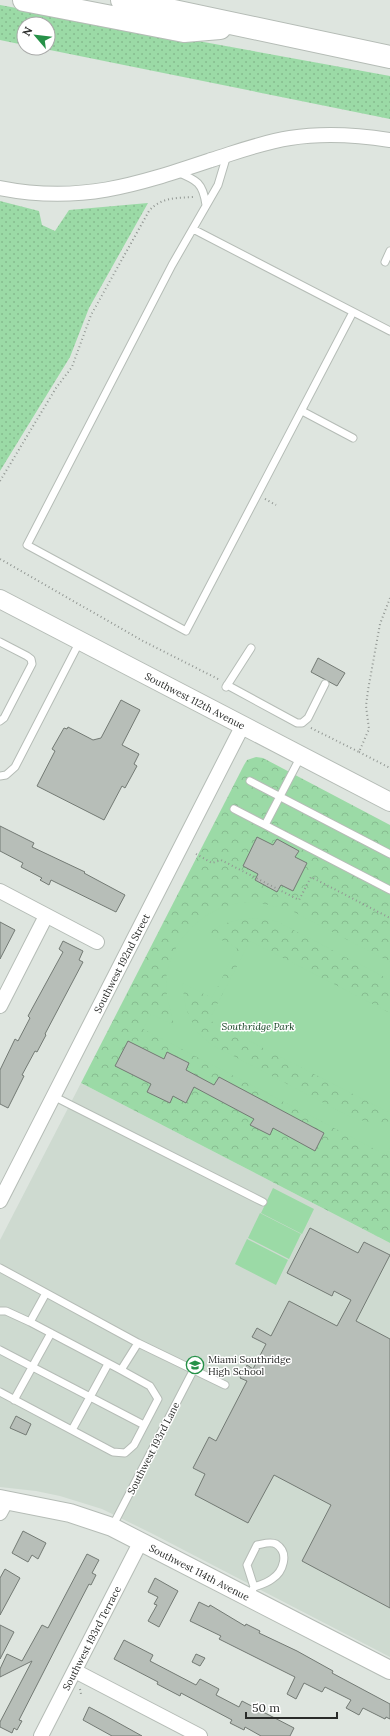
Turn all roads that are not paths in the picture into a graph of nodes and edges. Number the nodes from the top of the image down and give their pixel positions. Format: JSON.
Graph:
{"nodes":[{"id":1,"x":24,"y":0,"type":"edge"},
{"id":2,"x":122,"y":0,"type":"edge"},
{"id":3,"x":245,"y":27,"type":"junction"},
{"id":4,"x":390,"y":57,"type":"edge"},
{"id":5,"x":390,"y":140,"type":"edge"},
{"id":6,"x":227,"y":155,"type":"junction"},
{"id":7,"x":176,"y":172,"type":"junction"},
{"id":8,"x":0,"y":188,"type":"edge"},
{"id":9,"x":206,"y":205,"type":"junction"},
{"id":10,"x":193,"y":229,"type":"junction"},
{"id":11,"x":390,"y":251,"type":"edge"},
{"id":12,"x":385,"y":262,"type":"dead end"},
{"id":13,"x":353,"y":312,"type":"junction"},
{"id":14,"x":390,"y":332,"type":"edge"},
{"id":15,"x":302,"y":411,"type":"junction"},
{"id":16,"x":352,"y":438,"type":"dead end"},
{"id":17,"x":0,"y":599,"type":"edge"},
{"id":18,"x":80,"y":641,"type":"junction"},
{"id":19,"x":0,"y":642,"type":"edge"},
{"id":20,"x":251,"y":648,"type":"dead end"},
{"id":21,"x":325,"y":684,"type":"dead end"},
{"id":22,"x":0,"y":721,"type":"edge"},
{"id":23,"x":244,"y":725,"type":"junction"},
{"id":24,"x":301,"y":756,"type":"junction"},
{"id":25,"x":3,"y":776,"type":"edge"},
{"id":26,"x":250,"y":781,"type":"dead end"},
{"id":27,"x":280,"y":797,"type":"junction"},
{"id":28,"x":390,"y":802,"type":"edge"},
{"id":29,"x":234,"y":809,"type":"dead end"},
{"id":30,"x":265,"y":825,"type":"junction"},
{"id":31,"x":390,"y":854,"type":"edge"},
{"id":32,"x":390,"y":890,"type":"edge"},
{"id":33,"x":0,"y":891,"type":"edge"},
{"id":34,"x":46,"y":916,"type":"junction"},
{"id":35,"x":97,"y":942,"type":"dead end"},
{"id":36,"x":0,"y":1006,"type":"edge"},
{"id":37,"x":54,"y":1096,"type":"junction"},
{"id":38,"x":0,"y":1201,"type":"edge"},
{"id":39,"x":263,"y":1202,"type":"dead end"},
{"id":40,"x":0,"y":1268,"type":"edge"},
{"id":41,"x":46,"y":1293,"type":"junction"},
{"id":42,"x":0,"y":1311,"type":"edge"},
{"id":43,"x":30,"y":1322,"type":"junction"},
{"id":44,"x":50,"y":1333,"type":"junction"},
{"id":45,"x":138,"y":1343,"type":"junction"},
{"id":46,"x":0,"y":1350,"type":"edge"},
{"id":47,"x":108,"y":1364,"type":"junction"},
{"id":48,"x":32,"y":1367,"type":"junction"},
{"id":49,"x":194,"y":1369,"type":"junction"},
{"id":50,"x":121,"y":1370,"type":"junction"},
{"id":51,"x":225,"y":1385,"type":"dead end"},
{"id":52,"x":0,"y":1392,"type":"edge"},
{"id":53,"x":90,"y":1397,"type":"junction"},
{"id":54,"x":14,"y":1400,"type":"junction"},
{"id":55,"x":144,"y":1426,"type":"junction"},
{"id":56,"x":72,"y":1430,"type":"junction"},
{"id":57,"x":2,"y":1504,"type":"edge"},
{"id":58,"x":112,"y":1527,"type":"junction"},
{"id":59,"x":141,"y":1541,"type":"junction"},
{"id":60,"x":252,"y":1592,"type":"junction"},
{"id":61,"x":390,"y":1670,"type":"edge"},
{"id":62,"x":75,"y":1671,"type":"junction"},
{"id":63,"x":41,"y":1736,"type":"edge"},
{"id":64,"x":200,"y":1736,"type":"edge"}],
"edges":[{"from":1,"to":3,"type":"highway"},
{"from":2,"to":3,"type":"highway"},
{"from":3,"to":4,"type":"highway"},
{"from":5,"to":6,"type":"street"},
{"from":6,"to":7,"type":"street"},
{"from":6,"to":9,"type":"lane"},
{"from":7,"to":8,"type":"street"},
{"from":7,"to":9,"type":"lane"},
{"from":9,"to":10,"type":"lane"},
{"from":10,"to":13,"type":"lane"},
{"from":10,"to":15,"type":"lane"},
{"from":11,"to":12,"type":"lane"},
{"from":13,"to":14,"type":"lane"},
{"from":13,"to":15,"type":"lane"},
{"from":15,"to":16,"type":"lane"},
{"from":17,"to":18,"type":"street","name":"Southwest 112th Avenue"},
{"from":18,"to":23,"type":"street","name":"Southwest 112th Avenue"},
{"from":18,"to":25,"type":"lane"},
{"from":19,"to":22,"type":"lane"},
{"from":20,"to":21,"type":"lane"},
{"from":23,"to":24,"type":"street","name":"Southwest 112th Avenue"},
{"from":23,"to":37,"type":"street","name":"Southwest 192nd Street"},
{"from":24,"to":27,"type":"lane"},
{"from":24,"to":28,"type":"street","name":"Southwest 112th Avenue"},
{"from":26,"to":27,"type":"lane"},
{"from":27,"to":30,"type":"lane"},
{"from":27,"to":31,"type":"lane"},
{"from":29,"to":30,"type":"lane"},
{"from":30,"to":32,"type":"lane"},
{"from":33,"to":34,"type":"street"},
{"from":34,"to":35,"type":"street"},
{"from":34,"to":36,"type":"street"},
{"from":37,"to":38,"type":"street","name":"Southwest 192nd Street"},
{"from":37,"to":39,"type":"lane"},
{"from":40,"to":41,"type":"lane"},
{"from":41,"to":43,"type":"lane"},
{"from":41,"to":45,"type":"lane"},
{"from":42,"to":43,"type":"lane"},
{"from":43,"to":44,"type":"lane"},
{"from":44,"to":47,"type":"lane"},
{"from":44,"to":48,"type":"lane"},
{"from":45,"to":49,"type":"lane"},
{"from":45,"to":50,"type":"lane"},
{"from":46,"to":48,"type":"lane"},
{"from":47,"to":50,"type":"lane"},
{"from":47,"to":53,"type":"lane"},
{"from":48,"to":53,"type":"lane"},
{"from":48,"to":54,"type":"lane"},
{"from":49,"to":51,"type":"lane"},
{"from":49,"to":58,"type":"lane","name":"Southwest 193rd Lane"},
{"from":50,"to":55,"type":"lane"},
{"from":52,"to":54,"type":"lane"},
{"from":53,"to":55,"type":"lane"},
{"from":53,"to":56,"type":"lane"},
{"from":54,"to":56,"type":"lane"},
{"from":55,"to":56,"type":"lane"},
{"from":57,"to":58,"type":"street","name":"Southwest 114th Avenue"},
{"from":58,"to":59,"type":"street","name":"Southwest 114th Avenue"},
{"from":59,"to":60,"type":"street","name":"Southwest 114th Avenue"},
{"from":59,"to":62,"type":"street","name":"Southwest 193rd Terrace"},
{"from":60,"to":60,"type":"lane"},
{"from":60,"to":61,"type":"street","name":"Southwest 114th Avenue"},
{"from":62,"to":63,"type":"street","name":"Southwest 193rd Terrace"},
{"from":62,"to":64,"type":"street"}]}
